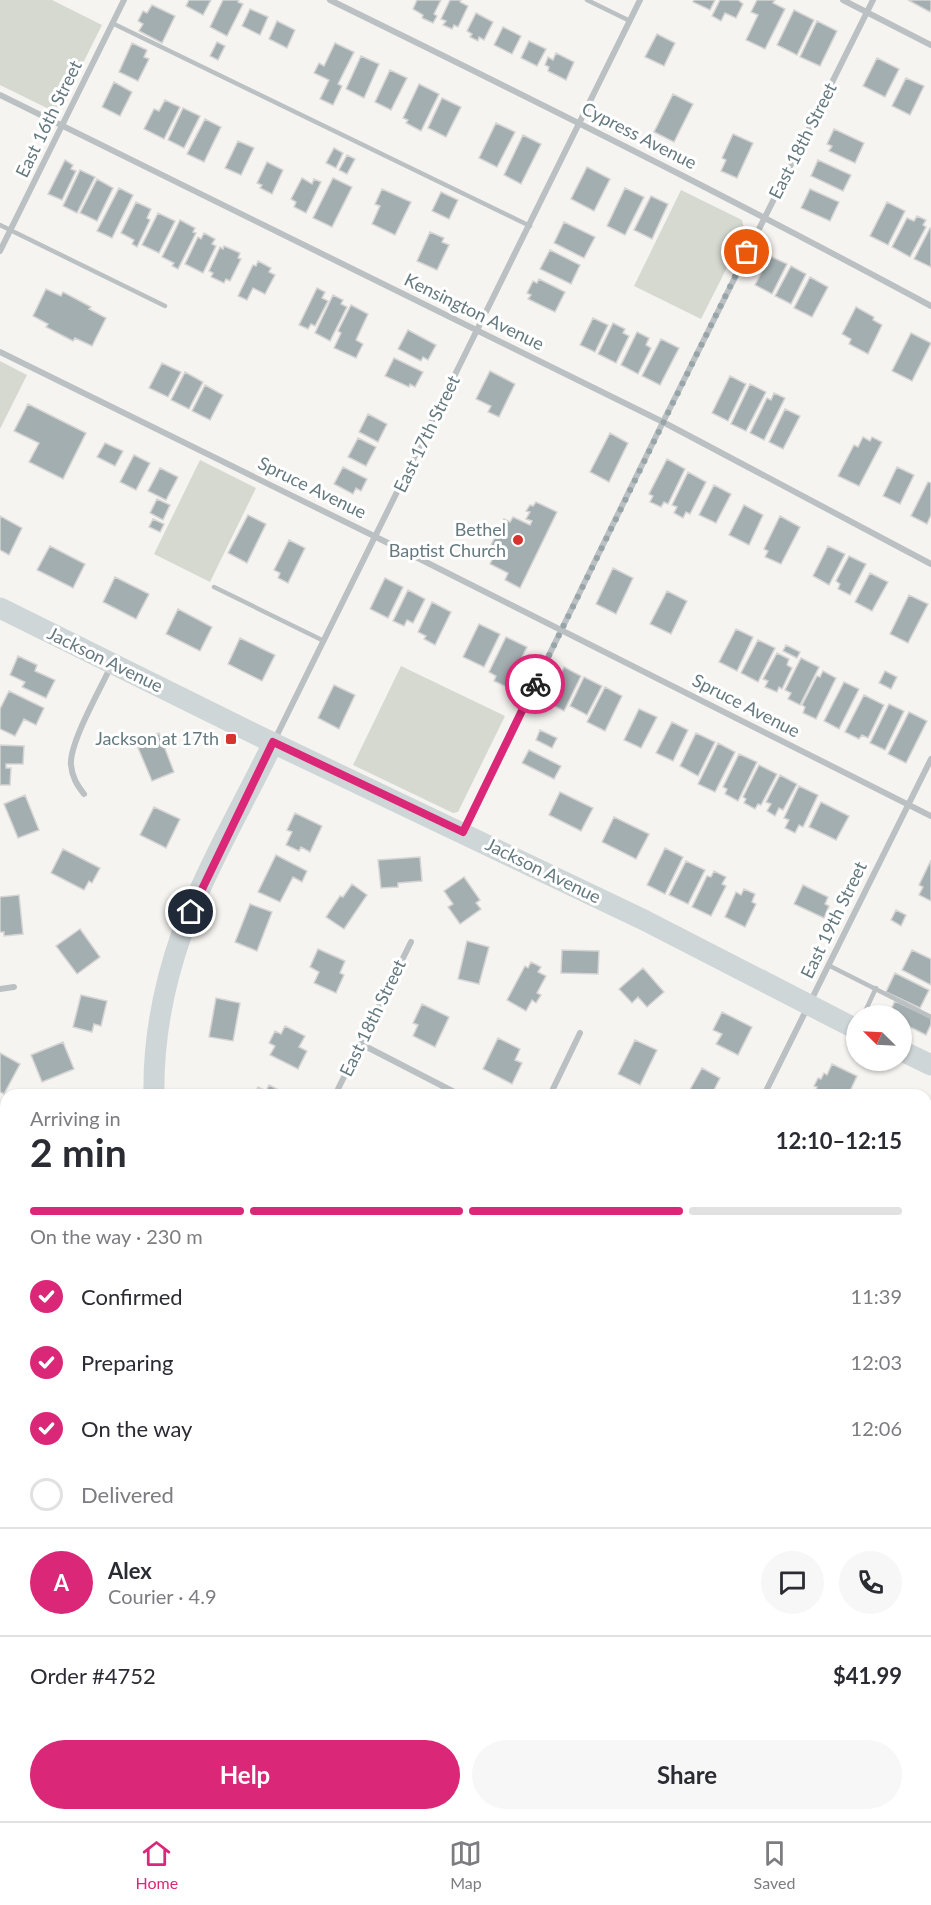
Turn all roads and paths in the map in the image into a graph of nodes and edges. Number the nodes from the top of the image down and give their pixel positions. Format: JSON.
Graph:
{"nodes":[{"id":1,"x":124,"y":0,"type":"edge"},
{"id":2,"x":330,"y":0,"type":"edge"},
{"id":3,"x":587,"y":0,"type":"edge"},
{"id":4,"x":640,"y":0,"type":"edge"},
{"id":5,"x":843,"y":0,"type":"edge"},
{"id":6,"x":873,"y":0,"type":"edge"},
{"id":7,"x":867,"y":12,"type":"junction"},
{"id":8,"x":630,"y":21,"type":"junction"},
{"id":9,"x":112,"y":23,"type":"junction"},
{"id":10,"x":931,"y":45,"type":"edge"},
{"id":11,"x":0,"y":95,"type":"edge"},
{"id":12,"x":581,"y":123,"type":"junction"},
{"id":13,"x":62,"y":126,"type":"junction"},
{"id":14,"x":765,"y":217,"type":"junction"},
{"id":15,"x":0,"y":225,"type":"edge"},
{"id":16,"x":530,"y":226,"type":"junction"},
{"id":17,"x":10,"y":230,"type":"junction"},
{"id":18,"x":0,"y":251,"type":"edge"},
{"id":19,"x":165,"y":306,"type":"dead end"},
{"id":20,"x":931,"y":306,"type":"edge"},
{"id":21,"x":478,"y":330,"type":"junction"},
{"id":22,"x":0,"y":352,"type":"edge"},
{"id":23,"x":663,"y":422,"type":"junction"},
{"id":24,"x":376,"y":537,"type":"junction"},
{"id":25,"x":931,"y":564,"type":"edge"},
{"id":26,"x":214,"y":587,"type":"dead end"},
{"id":27,"x":0,"y":608,"type":"edge"},
{"id":28,"x":561,"y":631,"type":"junction"},
{"id":29,"x":324,"y":641,"type":"junction"},
{"id":30,"x":112,"y":664,"type":"junction"},
{"id":31,"x":273,"y":742,"type":"junction"},
{"id":32,"x":931,"y":759,"type":"edge"},
{"id":33,"x":84,"y":794,"type":"dead end"},
{"id":34,"x":909,"y":804,"type":"junction"},
{"id":35,"x":931,"y":816,"type":"edge"},
{"id":36,"x":463,"y":832,"type":"junction"},
{"id":37,"x":411,"y":942,"type":"dead end"},
{"id":38,"x":828,"y":965,"type":"junction"},
{"id":39,"x":14,"y":987,"type":"dead end"},
{"id":40,"x":0,"y":988,"type":"edge"},
{"id":41,"x":876,"y":988,"type":"junction"},
{"id":42,"x":809,"y":1005,"type":"junction"},
{"id":43,"x":868,"y":1005,"type":"edge"},
{"id":44,"x":931,"y":1017,"type":"edge"},
{"id":45,"x":846,"y":1024,"type":"edge"},
{"id":46,"x":580,"y":1033,"type":"dead end"},
{"id":47,"x":361,"y":1044,"type":"junction"},
{"id":48,"x":912,"y":1056,"type":"edge"},
{"id":49,"x":931,"y":1065,"type":"edge"},
{"id":50,"x":154,"y":1089,"type":"edge"},
{"id":51,"x":338,"y":1089,"type":"edge"},
{"id":52,"x":448,"y":1089,"type":"edge"},
{"id":53,"x":553,"y":1089,"type":"edge"},
{"id":54,"x":767,"y":1089,"type":"edge"}],
"edges":[{"from":1,"to":9,"type":"street","name":"East 16th Street"},
{"from":2,"to":12,"type":"street","name":"Cypress Avenue"},
{"from":3,"to":8,"type":"lane"},
{"from":4,"to":8,"type":"street","name":"East 17th Street"},
{"from":5,"to":7,"type":"street"},
{"from":6,"to":7,"type":"street","name":"East 18th Street"},
{"from":7,"to":10,"type":"street"},
{"from":7,"to":14,"type":"street","name":"East 18th Street"},
{"from":8,"to":12,"type":"street","name":"East 17th Street"},
{"from":9,"to":13,"type":"street","name":"East 16th Street"},
{"from":9,"to":16,"type":"lane"},
{"from":11,"to":13,"type":"street","name":"Kensington Avenue"},
{"from":12,"to":14,"type":"street","name":"Cypress Avenue"},
{"from":12,"to":16,"type":"street","name":"East 17th Street"},
{"from":13,"to":17,"type":"street","name":"East 16th Street"},
{"from":13,"to":21,"type":"street","name":"Kensington Avenue"},
{"from":14,"to":20,"type":"street","name":"Cypress Avenue"},
{"from":14,"to":23,"type":"street","name":"East 18th Street"},
{"from":15,"to":17,"type":"lane"},
{"from":16,"to":21,"type":"street","name":"East 17th Street"},
{"from":17,"to":18,"type":"street","name":"East 16th Street"},
{"from":17,"to":19,"type":"lane"},
{"from":21,"to":23,"type":"street","name":"Kensington Avenue"},
{"from":21,"to":24,"type":"street","name":"East 17th Street"},
{"from":22,"to":24,"type":"street","name":"Spruce Avenue"},
{"from":23,"to":25,"type":"street","name":"Kensington Avenue"},
{"from":23,"to":28,"type":"street","name":"East 18th Street"},
{"from":24,"to":28,"type":"street","name":"Spruce Avenue"},
{"from":24,"to":29,"type":"street","name":"East 17th Street"},
{"from":26,"to":29,"type":"lane"},
{"from":27,"to":30,"type":"street","name":"Jackson Avenue"},
{"from":28,"to":34,"type":"street","name":"Spruce Avenue"},
{"from":28,"to":36,"type":"street","name":"East 18th Street"},
{"from":29,"to":31,"type":"street","name":"East 17th Street"},
{"from":30,"to":31,"type":"street","name":"Jackson Avenue"},
{"from":30,"to":33,"type":"street"},
{"from":31,"to":36,"type":"street","name":"Jackson Avenue"},
{"from":31,"to":50,"type":"street","name":"East 17th Street"},
{"from":32,"to":34,"type":"street","name":"East 19th Street"},
{"from":34,"to":35,"type":"street","name":"Spruce Avenue"},
{"from":34,"to":38,"type":"street","name":"East 19th Street"},
{"from":36,"to":42,"type":"street","name":"Jackson Avenue"},
{"from":37,"to":47,"type":"street","name":"East 18th Street"},
{"from":38,"to":41,"type":"lane"},
{"from":38,"to":42,"type":"street","name":"East 19th Street"},
{"from":39,"to":40,"type":"street"},
{"from":41,"to":43,"type":"lane"},
{"from":41,"to":44,"type":"lane"},
{"from":42,"to":45,"type":"street","name":"Jackson Avenue"},
{"from":42,"to":54,"type":"street","name":"East 19th Street"},
{"from":46,"to":53,"type":"street"},
{"from":47,"to":51,"type":"street","name":"East 18th Street"},
{"from":47,"to":52,"type":"street"},
{"from":48,"to":49,"type":"street"}]}
